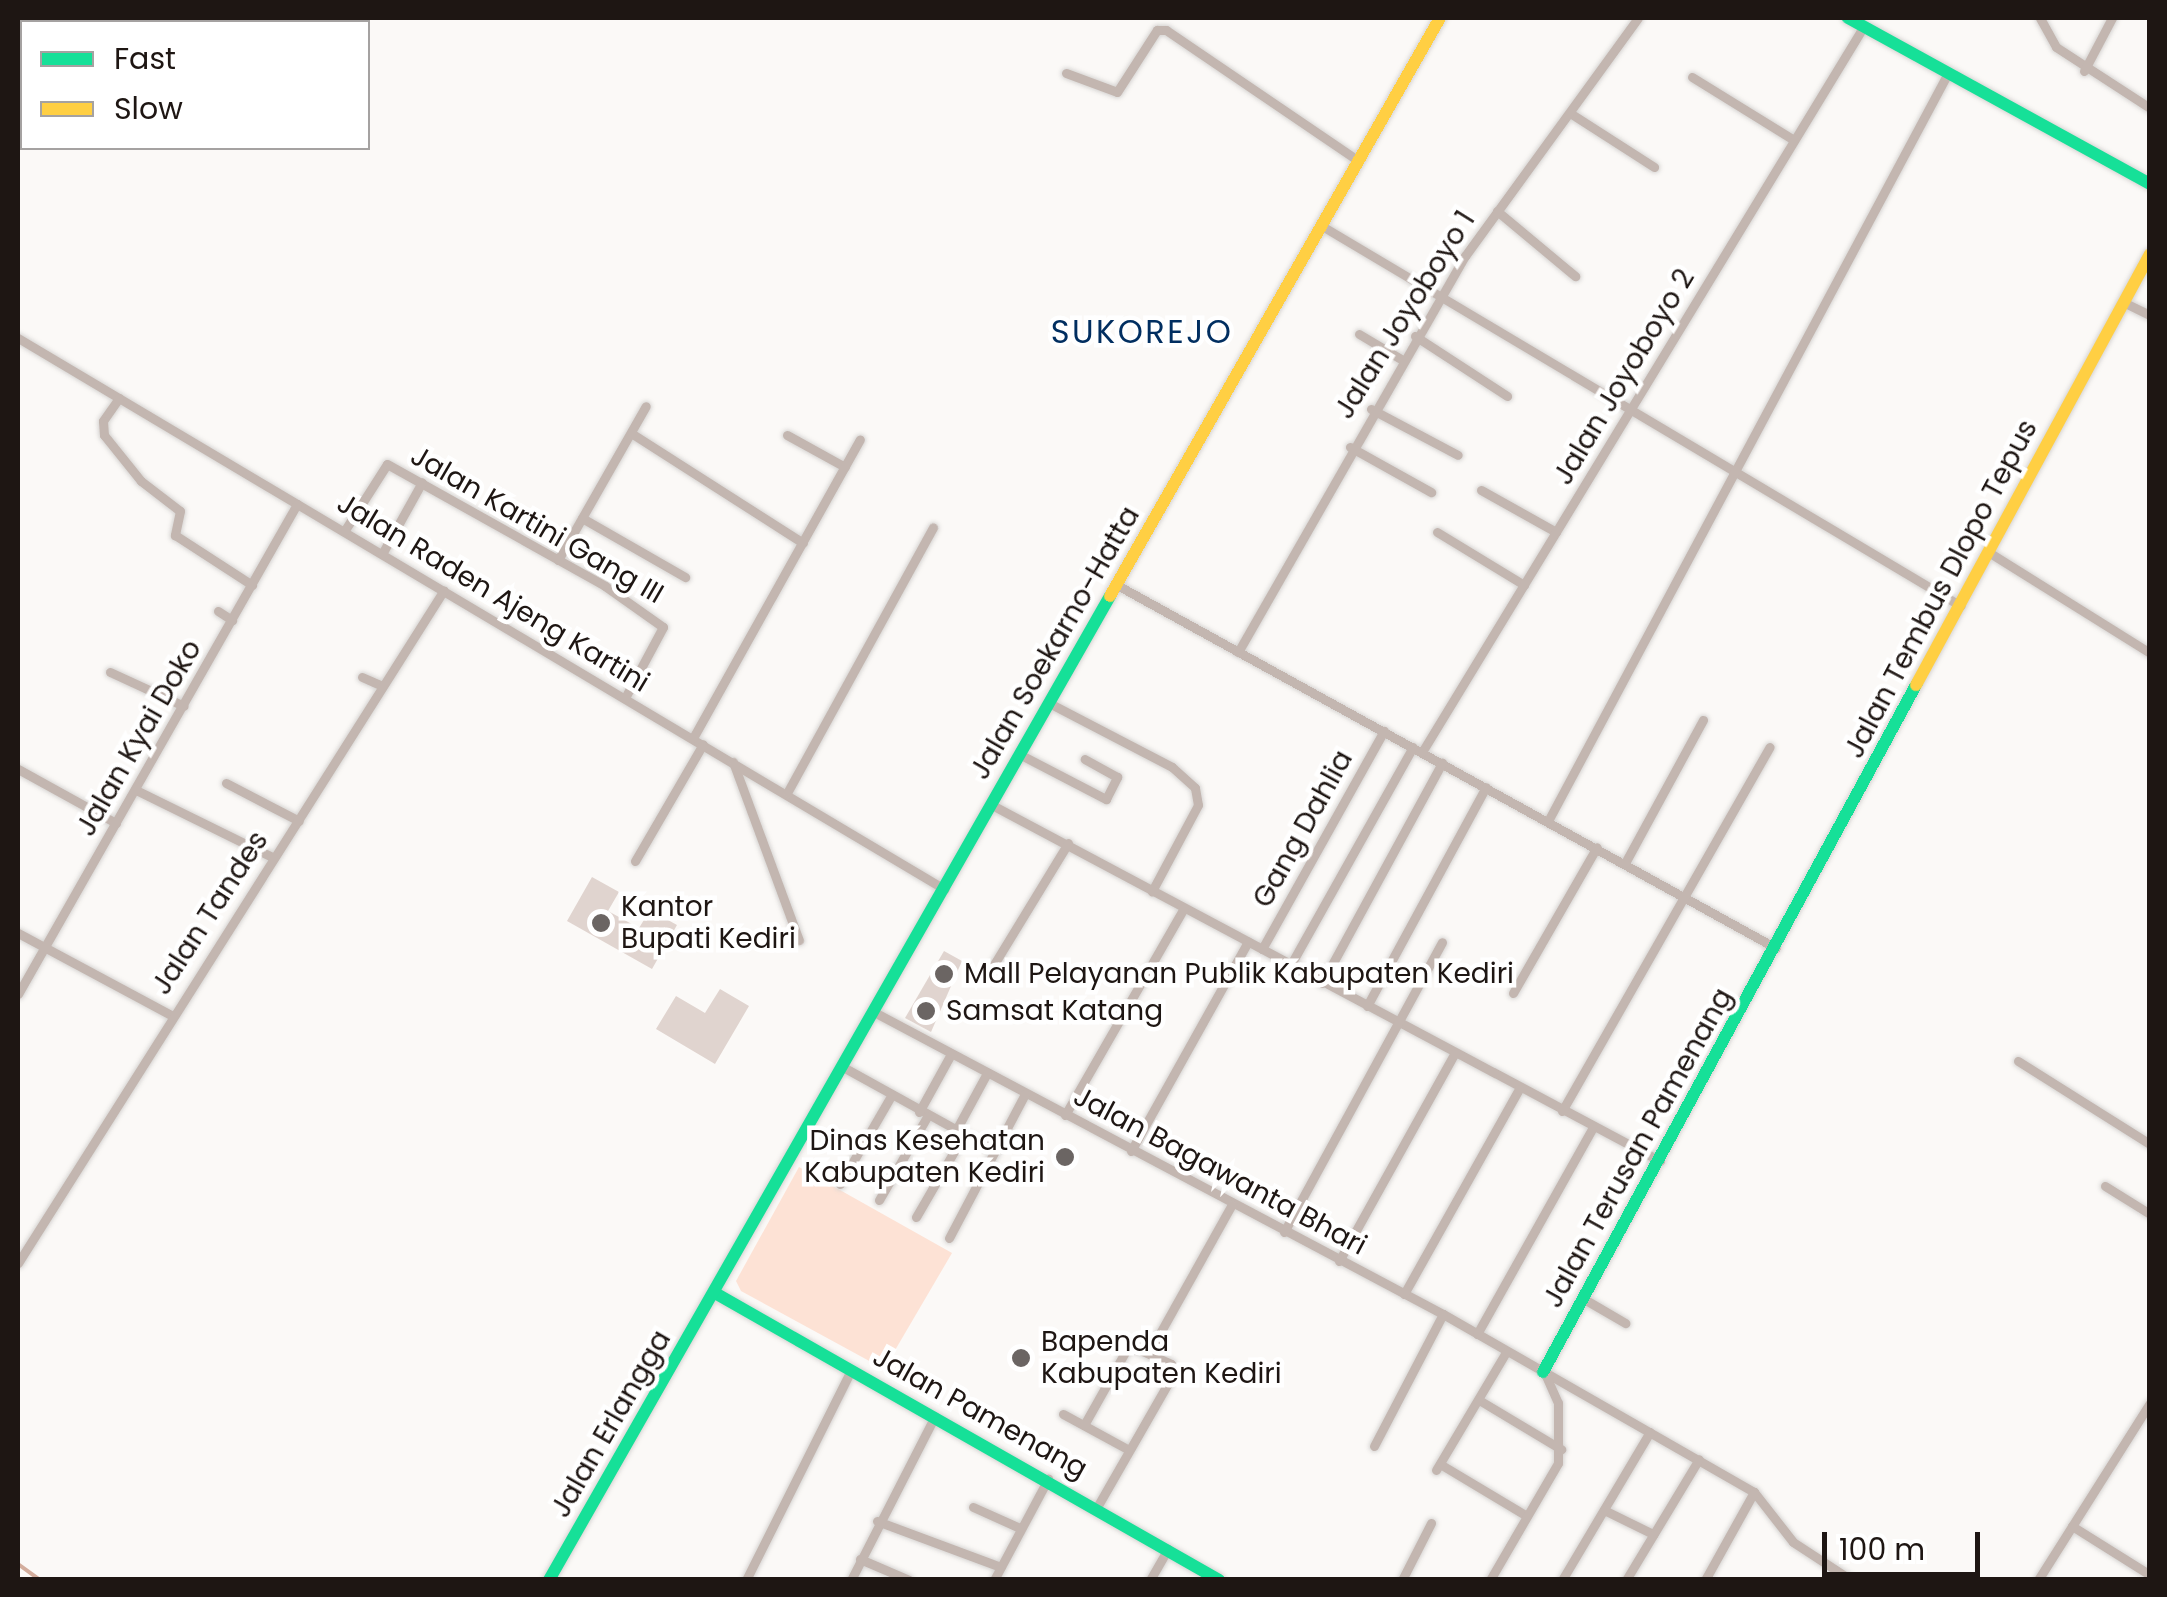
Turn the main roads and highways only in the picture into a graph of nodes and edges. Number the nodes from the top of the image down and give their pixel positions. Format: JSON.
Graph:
{"nodes":[{"id":1,"x":1440,"y":18,"type":"edge"},
{"id":2,"x":1848,"y":18,"type":"edge"},
{"id":3,"x":2149,"y":184,"type":"edge"},
{"id":4,"x":2150,"y":254,"type":"edge"},
{"id":5,"x":1776,"y":948,"type":"joint"},
{"id":6,"x":715,"y":1293,"type":"junction"},
{"id":7,"x":1544,"y":1372,"type":"road end"},
{"id":8,"x":549,"y":1580,"type":"edge"},
{"id":9,"x":1219,"y":1580,"type":"edge"}],
"edges":[{"from":1,"to":6,"type":"main road","name":"Jalan Soekarno-Hatta"},
{"from":2,"to":3,"type":"main road"},
{"from":4,"to":5,"type":"main road","name":"Jalan Tembus Dlopo Tepus"},
{"from":5,"to":7,"type":"main road","name":"Jalan Terusan Pamenang"},
{"from":6,"to":8,"type":"main road","name":"Jalan Erlangga"},
{"from":6,"to":9,"type":"main road","name":"Jalan Pamenang"}]}
